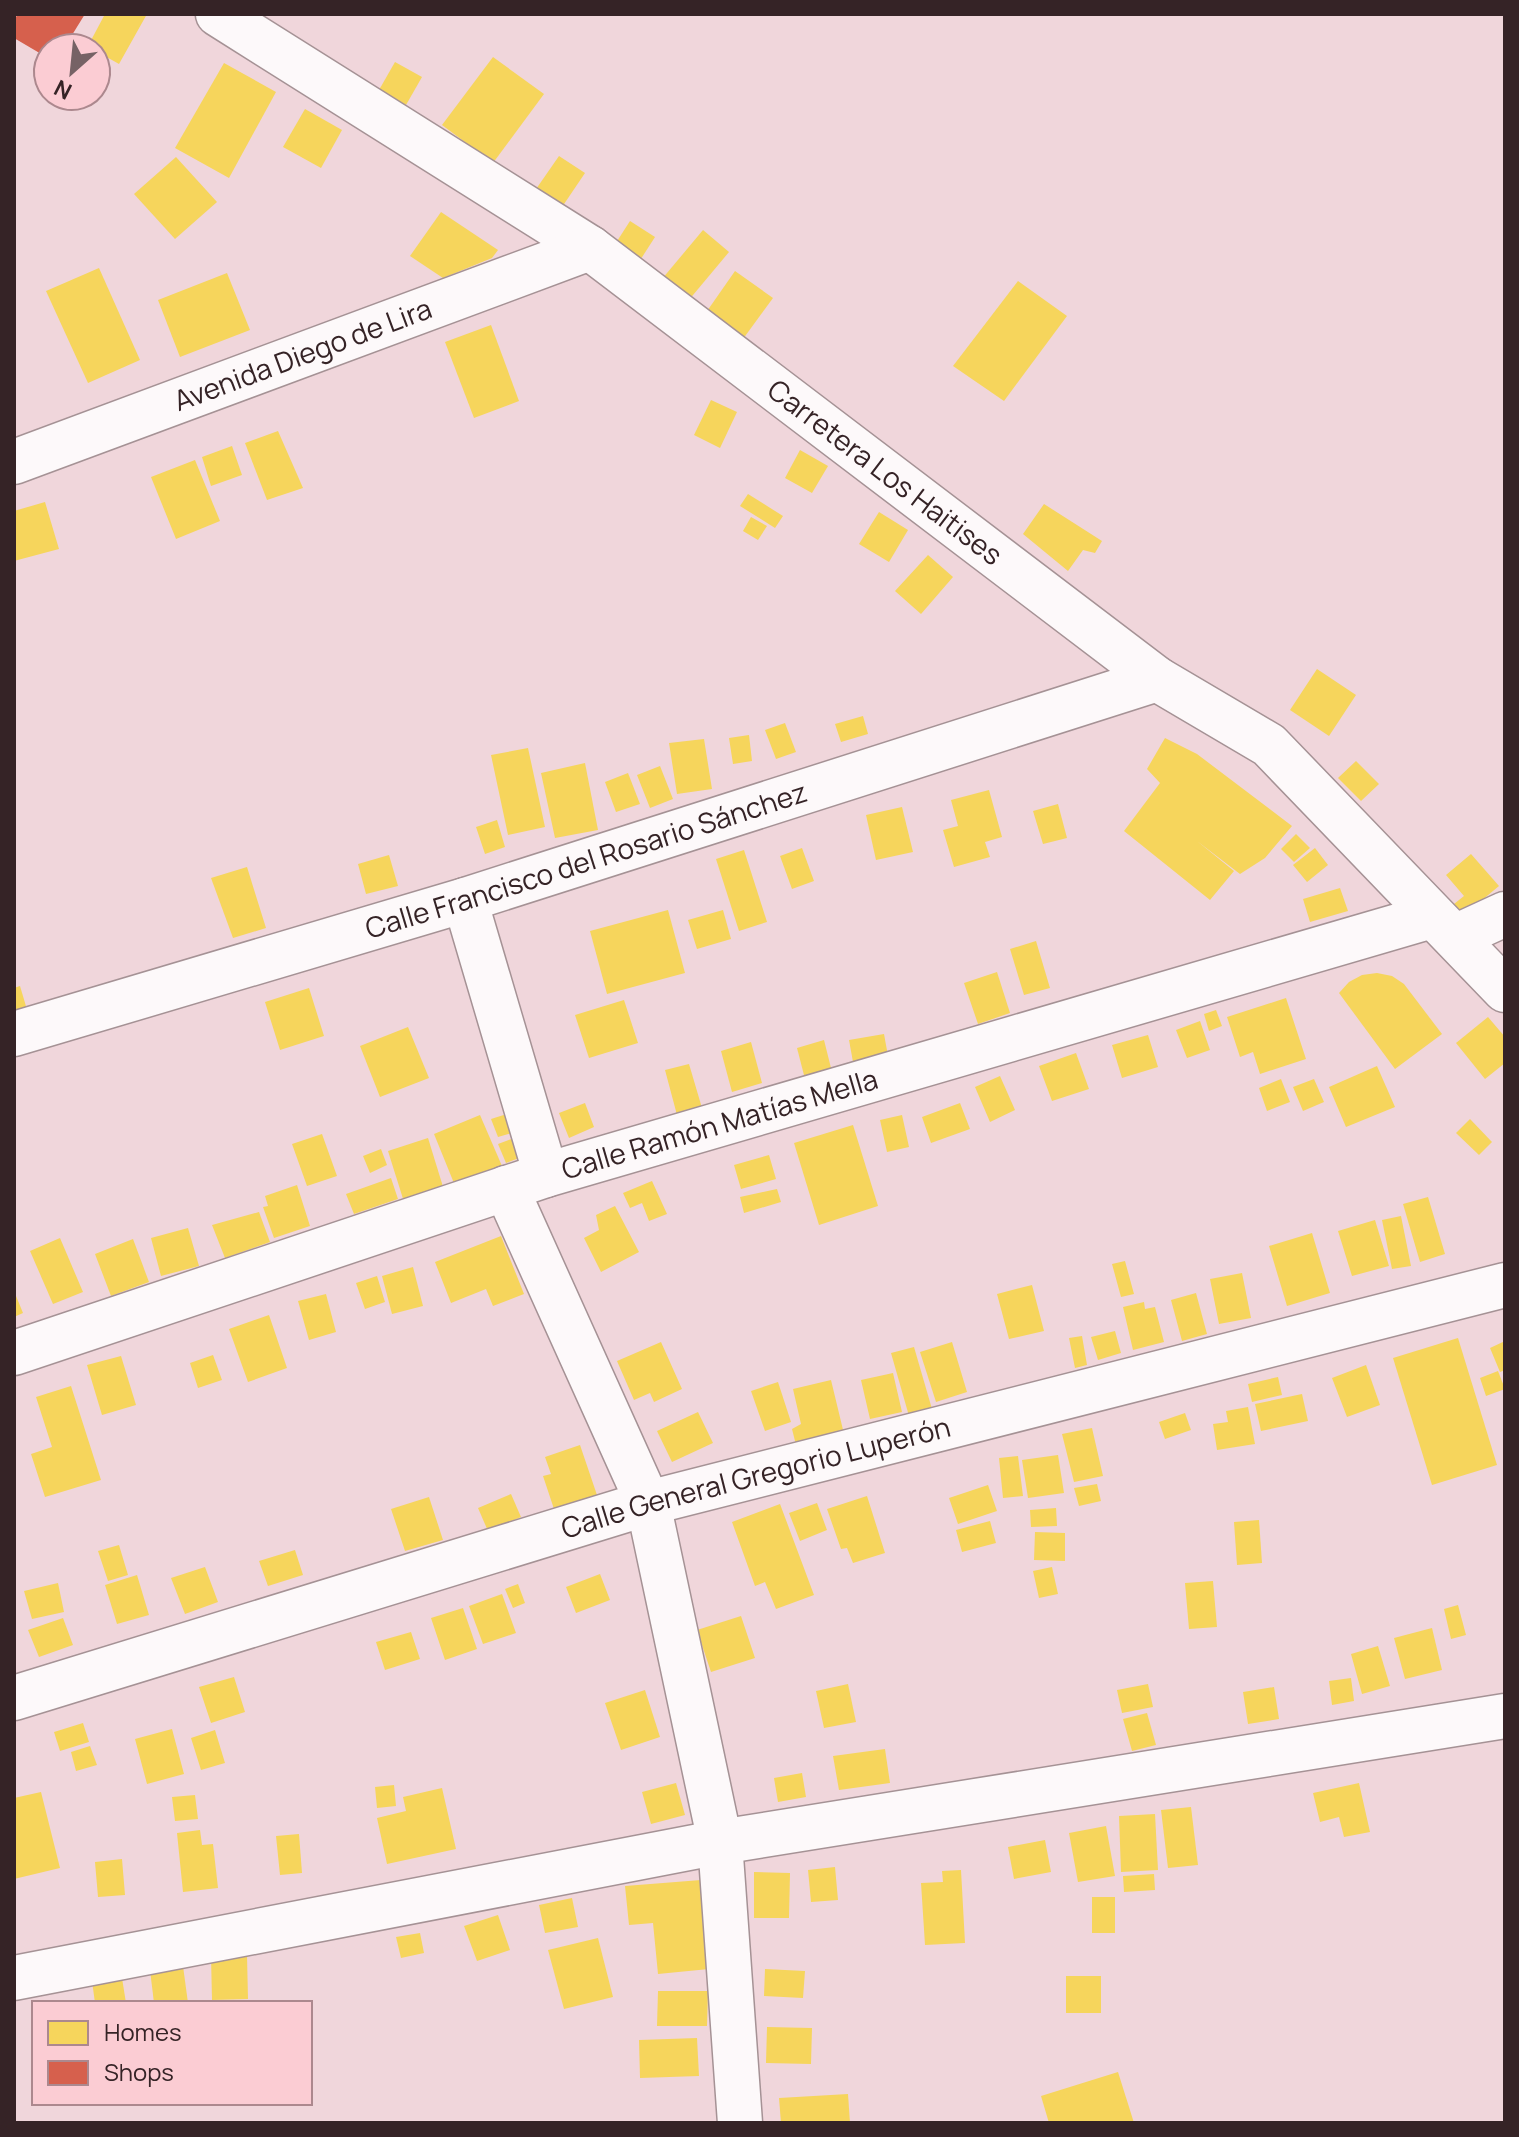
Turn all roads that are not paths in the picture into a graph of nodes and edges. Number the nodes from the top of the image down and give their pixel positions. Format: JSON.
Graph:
{"nodes":[{"id":1,"x":218,"y":14,"type":"edge"},
{"id":2,"x":590,"y":248,"type":"junction"},
{"id":3,"x":14,"y":462,"type":"edge"},
{"id":4,"x":1157,"y":679,"type":"junction"},
{"id":5,"x":465,"y":900,"type":"junction"},
{"id":6,"x":1505,"y":914,"type":"edge"},
{"id":7,"x":1444,"y":926,"type":"junction"},
{"id":8,"x":1505,"y":990,"type":"edge"},
{"id":9,"x":14,"y":1034,"type":"edge"},
{"id":10,"x":526,"y":1182,"type":"junction"},
{"id":11,"x":1505,"y":1285,"type":"edge"},
{"id":12,"x":14,"y":1353,"type":"edge"},
{"id":13,"x":648,"y":1503,"type":"junction"},
{"id":14,"x":14,"y":1698,"type":"edge"},
{"id":15,"x":1505,"y":1716,"type":"edge"},
{"id":16,"x":720,"y":1842,"type":"junction"},
{"id":17,"x":14,"y":1978,"type":"edge"},
{"id":18,"x":740,"y":2123,"type":"edge"}],
"edges":[{"from":1,"to":2,"type":"street","name":"Carretera Los Haitises"},
{"from":2,"to":3,"type":"street","name":"Avenida Diego de Lira"},
{"from":2,"to":4,"type":"street","name":"Carretera Los Haitises"},
{"from":4,"to":5,"type":"street","name":"Calle Francisco del Rosario Sánchez"},
{"from":4,"to":7,"type":"street","name":"Carretera Los Haitises"},
{"from":5,"to":9,"type":"street","name":"Calle Francisco del Rosario Sánchez"},
{"from":5,"to":10,"type":"street"},
{"from":6,"to":7,"type":"street","name":"Calle Ramón Matías Mella"},
{"from":7,"to":8,"type":"street","name":"Carretera Los Haitises"},
{"from":7,"to":10,"type":"street","name":"Calle Ramón Matías Mella"},
{"from":10,"to":12,"type":"street","name":"Calle Ramón Matías Mella"},
{"from":10,"to":13,"type":"street"},
{"from":11,"to":13,"type":"street","name":"Calle General Gregorio Luperón"},
{"from":13,"to":14,"type":"street","name":"Calle General Gregorio Luperón"},
{"from":13,"to":16,"type":"street"},
{"from":15,"to":16,"type":"street"},
{"from":16,"to":17,"type":"street"},
{"from":16,"to":18,"type":"street"}]}
